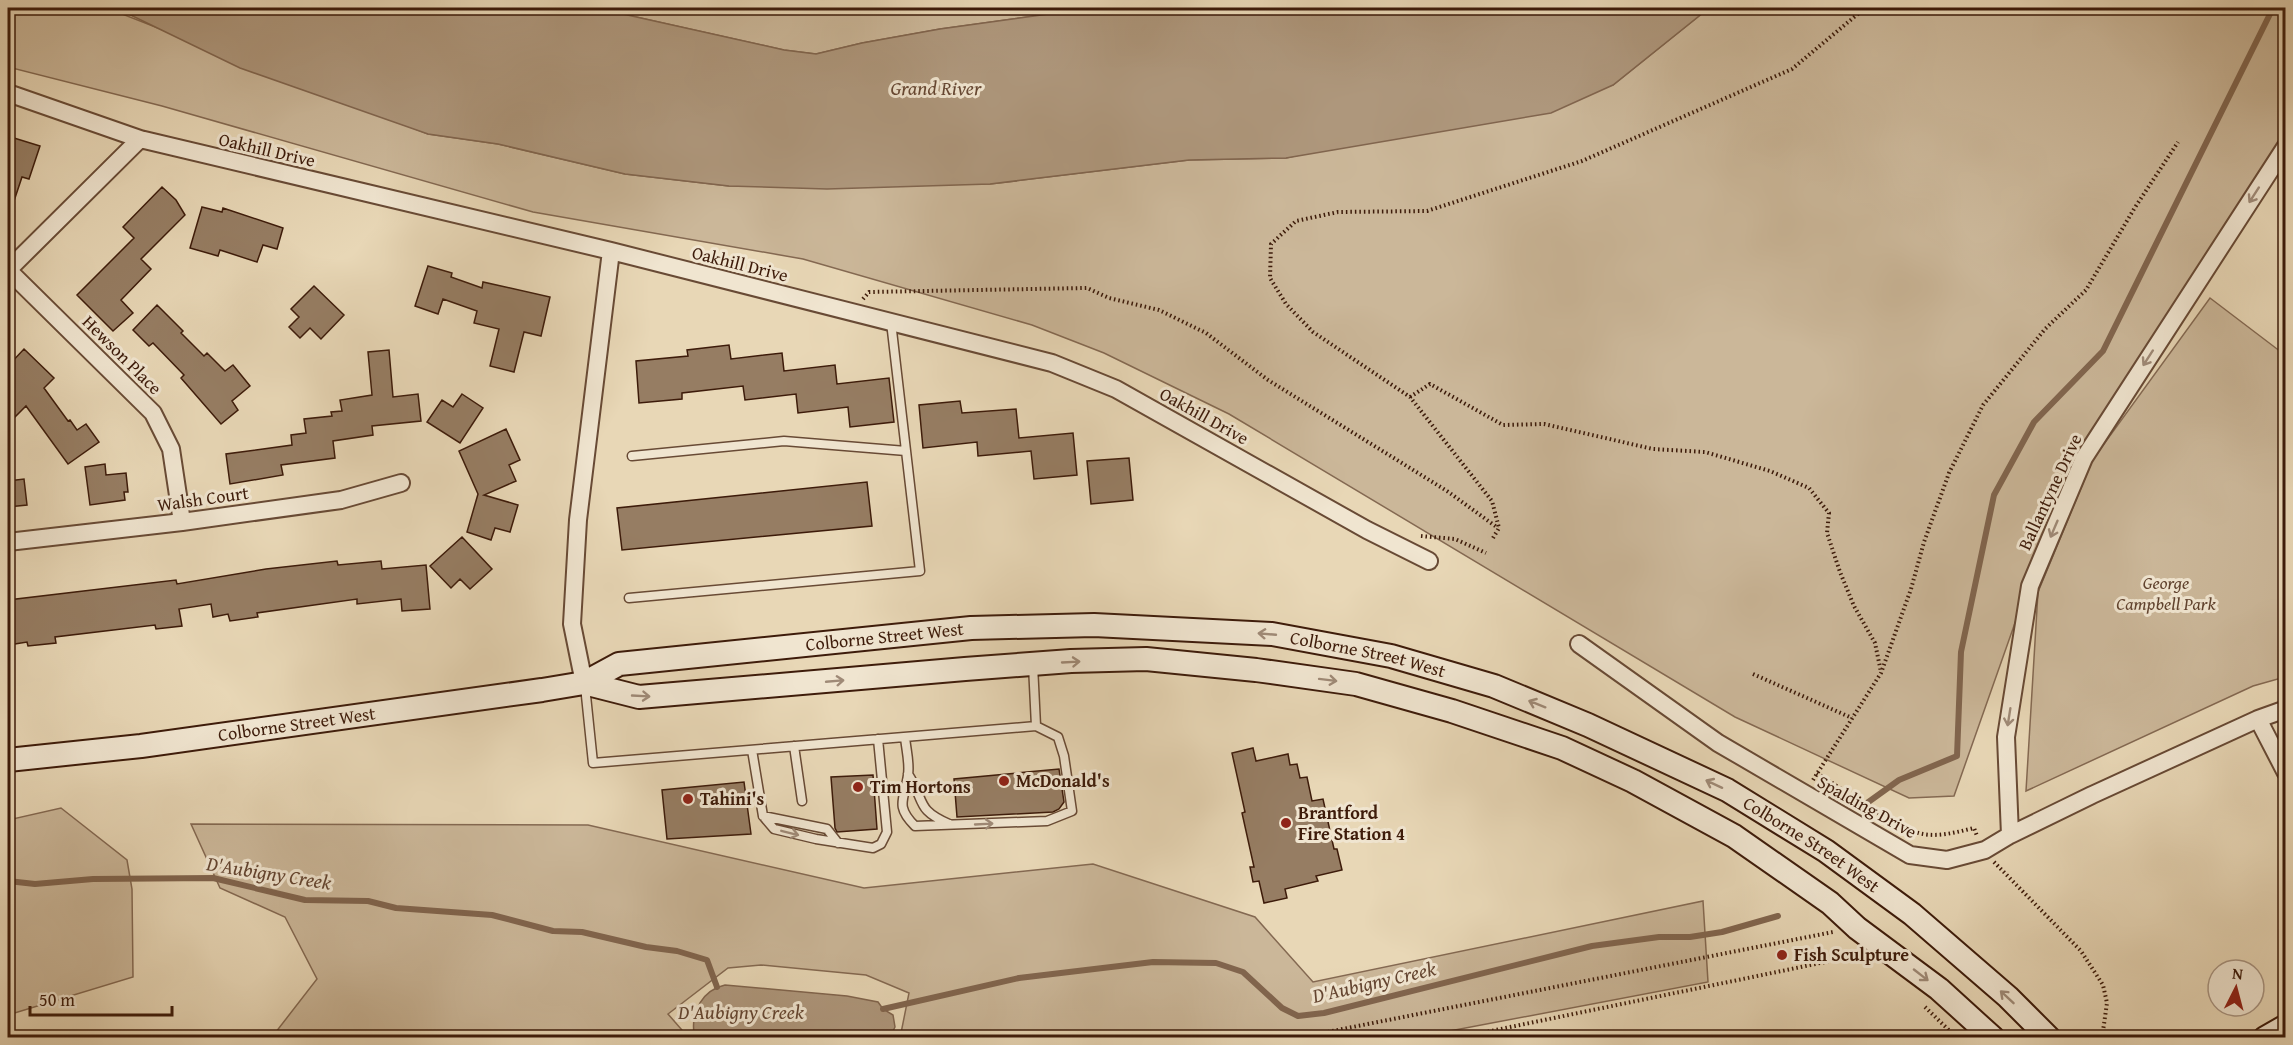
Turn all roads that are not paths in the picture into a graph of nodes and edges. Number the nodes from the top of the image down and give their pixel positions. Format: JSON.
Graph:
{"nodes":[{"id":1,"x":8,"y":93,"type":"edge"},
{"id":2,"x":140,"y":140,"type":"junction"},
{"id":3,"x":2286,"y":146,"type":"edge"},
{"id":4,"x":611,"y":251,"type":"junction"},
{"id":5,"x":8,"y":270,"type":"edge"},
{"id":6,"x":891,"y":322,"type":"junction"},
{"id":7,"x":906,"y":451,"type":"junction"},
{"id":8,"x":632,"y":456,"type":"dead end"},
{"id":9,"x":401,"y":483,"type":"dead end"},
{"id":10,"x":182,"y":522,"type":"junction"},
{"id":11,"x":8,"y":542,"type":"edge"},
{"id":12,"x":1429,"y":561,"type":"dead end"},
{"id":13,"x":629,"y":598,"type":"dead end"},
{"id":14,"x":1579,"y":644,"type":"dead end"},
{"id":15,"x":1033,"y":664,"type":"junction"},
{"id":16,"x":584,"y":682,"type":"junction"},
{"id":17,"x":2286,"y":709,"type":"edge"},
{"id":18,"x":2258,"y":719,"type":"junction"},
{"id":19,"x":1036,"y":726,"type":"junction"},
{"id":20,"x":905,"y":737,"type":"junction"},
{"id":21,"x":878,"y":739,"type":"junction"},
{"id":22,"x":794,"y":746,"type":"junction"},
{"id":23,"x":752,"y":750,"type":"junction"},
{"id":24,"x":8,"y":760,"type":"edge"},
{"id":25,"x":2286,"y":773,"type":"edge"},
{"id":26,"x":908,"y":774,"type":"junction"},
{"id":27,"x":802,"y":801,"type":"dead end"},
{"id":28,"x":952,"y":826,"type":"junction"},
{"id":29,"x":2010,"y":835,"type":"junction"},
{"id":30,"x":2286,"y":1026,"type":"edge"},
{"id":31,"x":1993,"y":1038,"type":"edge"},
{"id":32,"x":2049,"y":1038,"type":"edge"},
{"id":33,"x":2265,"y":1038,"type":"edge"}],
"edges":[{"from":1,"to":2,"type":"street","name":"Oakhill Drive"},
{"from":2,"to":4,"type":"street","name":"Oakhill Drive"},
{"from":2,"to":5,"type":"street"},
{"from":3,"to":29,"type":"street","name":"Ballantyne Drive","one_way":true},
{"from":4,"to":6,"type":"street","name":"Oakhill Drive"},
{"from":4,"to":16,"type":"street"},
{"from":5,"to":10,"type":"street","name":"Hewson Place"},
{"from":6,"to":7,"type":"lane"},
{"from":6,"to":12,"type":"street","name":"Oakhill Drive"},
{"from":7,"to":8,"type":"lane"},
{"from":7,"to":13,"type":"lane"},
{"from":9,"to":10,"type":"street","name":"Walsh Court"},
{"from":10,"to":11,"type":"street","name":"Walsh Court"},
{"from":14,"to":29,"type":"street","name":"Spalding Drive"},
{"from":16,"to":15,"type":"main road","name":"Colborne Street West","one_way":true},
{"from":15,"to":19,"type":"lane"},
{"from":15,"to":31,"type":"main road","name":"Colborne Street West","one_way":true},
{"from":16,"to":23,"type":"lane"},
{"from":16,"to":24,"type":"main road","name":"Colborne Street West"},
{"from":32,"to":16,"type":"main road","name":"Colborne Street West","one_way":true},
{"from":17,"to":18,"type":"street","name":"Spalding Drive"},
{"from":18,"to":25,"type":"street"},
{"from":18,"to":29,"type":"street","name":"Spalding Drive"},
{"from":19,"to":20,"type":"lane"},
{"from":28,"to":19,"type":"lane","one_way":true},
{"from":20,"to":21,"type":"lane"},
{"from":20,"to":26,"type":"lane"},
{"from":21,"to":22,"type":"lane"},
{"from":23,"to":21,"type":"lane","one_way":true},
{"from":22,"to":23,"type":"lane"},
{"from":22,"to":27,"type":"lane"},
{"from":26,"to":28,"type":"lane"},
{"from":26,"to":28,"type":"lane"},
{"from":30,"to":33,"type":"main road"}]}
